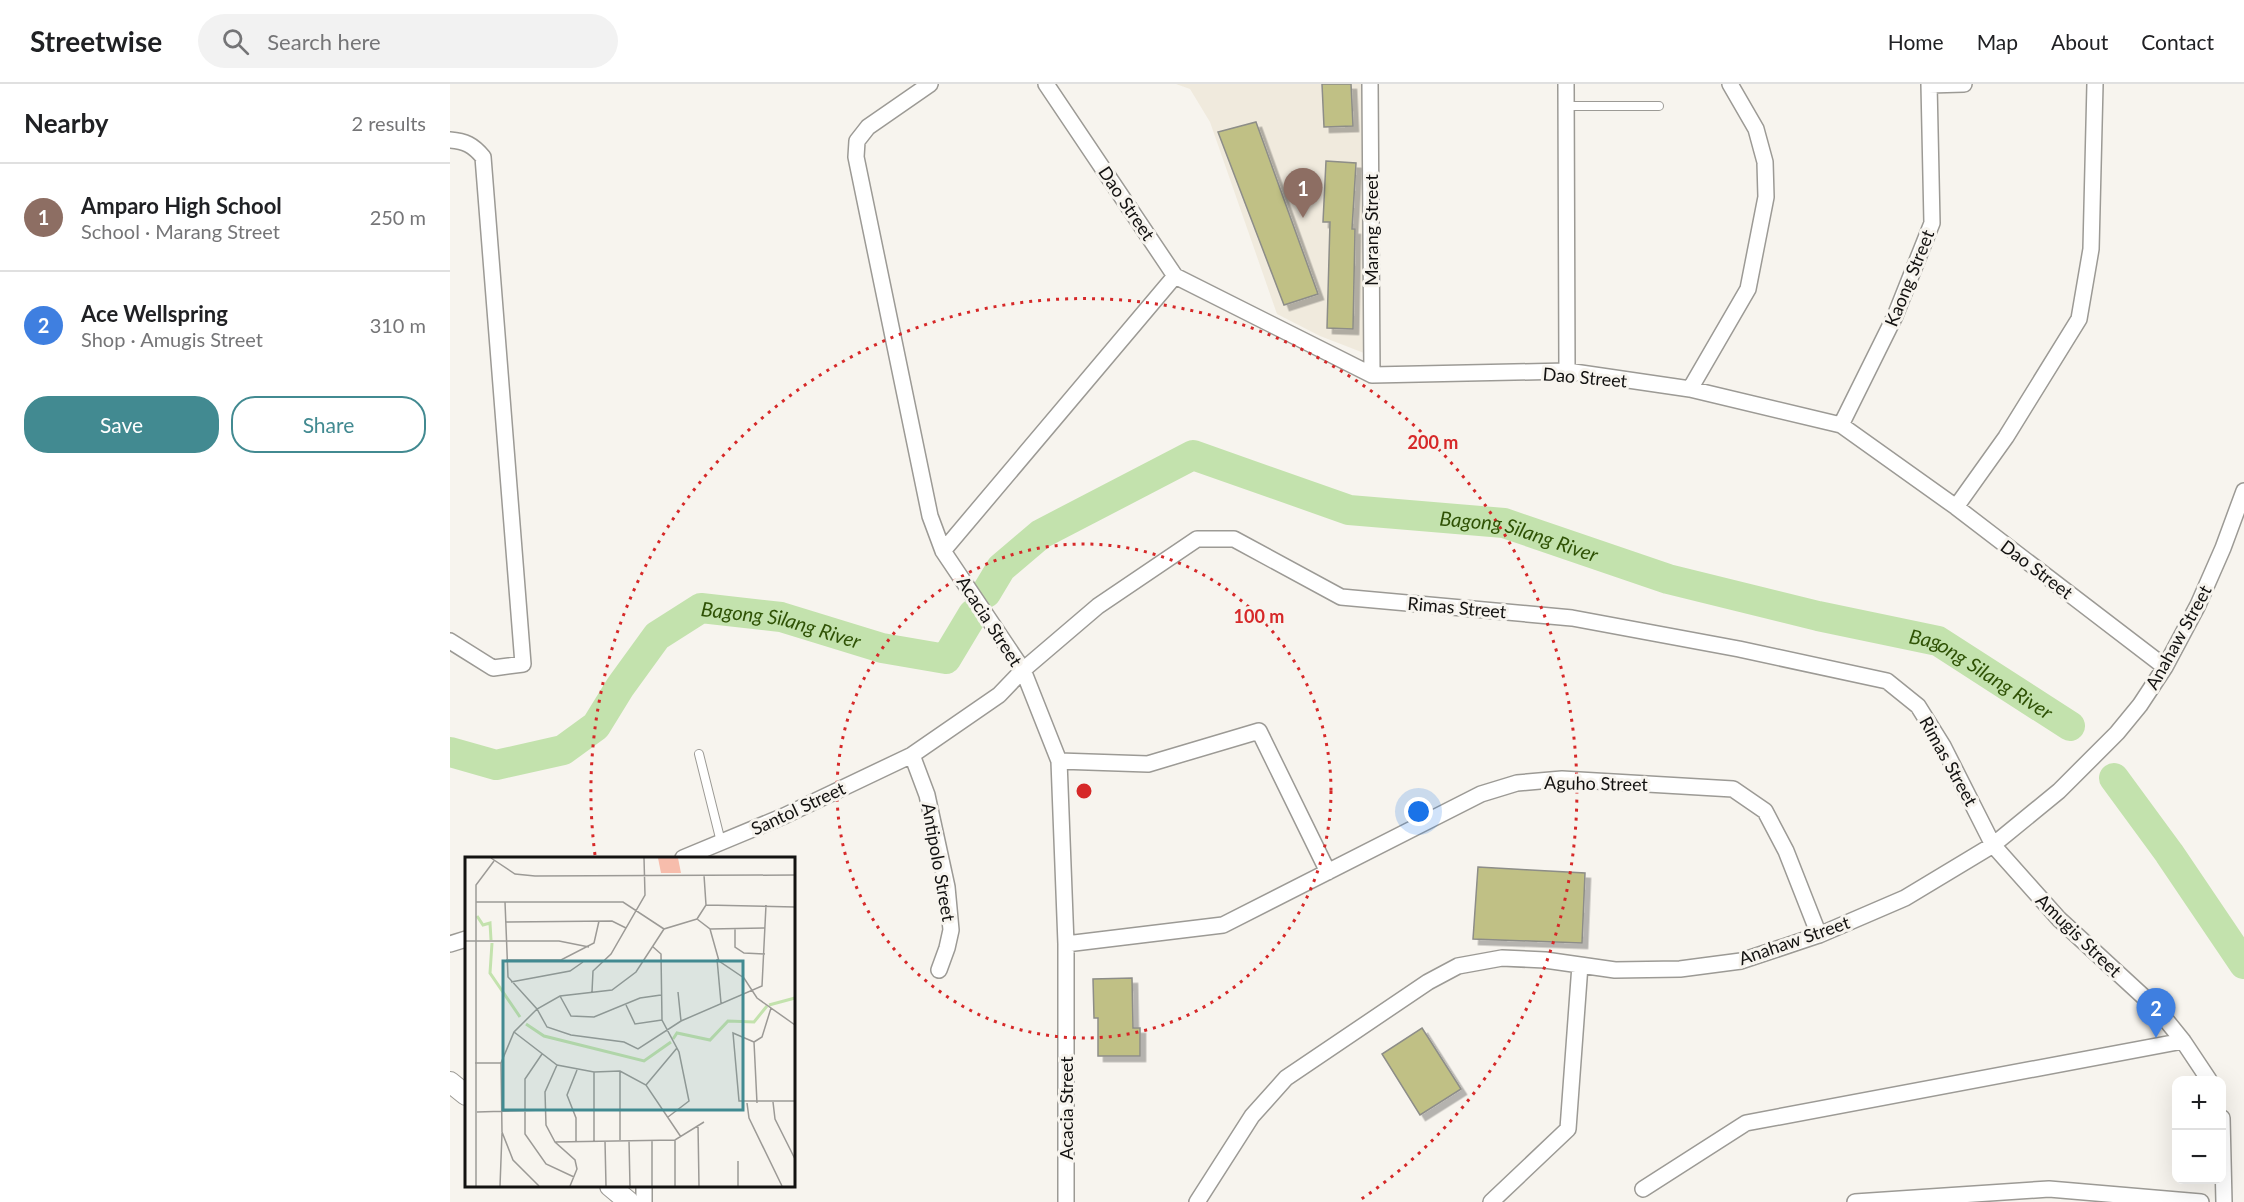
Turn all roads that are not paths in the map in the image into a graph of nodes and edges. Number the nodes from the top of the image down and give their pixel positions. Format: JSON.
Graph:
{"nodes":[{"id":1,"x":930,"y":84,"type":"edge"},
{"id":2,"x":1046,"y":84,"type":"edge"},
{"id":3,"x":1370,"y":84,"type":"edge"},
{"id":4,"x":1566,"y":84,"type":"edge"},
{"id":5,"x":1730,"y":84,"type":"edge"},
{"id":6,"x":1929,"y":84,"type":"edge"},
{"id":7,"x":1964,"y":84,"type":"edge"},
{"id":8,"x":2095,"y":84,"type":"edge"},
{"id":9,"x":1566,"y":106,"type":"junction"},
{"id":10,"x":1659,"y":106,"type":"dead end"},
{"id":11,"x":450,"y":140,"type":"edge"},
{"id":12,"x":1175,"y":276,"type":"junction"},
{"id":13,"x":1567,"y":371,"type":"junction"},
{"id":14,"x":1372,"y":375,"type":"junction"},
{"id":15,"x":1690,"y":388,"type":"junction"},
{"id":16,"x":1840,"y":425,"type":"junction"},
{"id":17,"x":2244,"y":491,"type":"edge"},
{"id":18,"x":1956,"y":507,"type":"junction"},
{"id":19,"x":943,"y":551,"type":"junction"},
{"id":20,"x":450,"y":641,"type":"edge"},
{"id":21,"x":2165,"y":667,"type":"junction"},
{"id":22,"x":1023,"y":670,"type":"junction"},
{"id":23,"x":699,"y":754,"type":"dead end"},
{"id":24,"x":912,"y":755,"type":"junction"},
{"id":25,"x":1059,"y":761,"type":"junction"},
{"id":26,"x":721,"y":842,"type":"junction"},
{"id":27,"x":1993,"y":844,"type":"junction"},
{"id":28,"x":685,"y":857,"type":"edge"},
{"id":29,"x":1328,"y":872,"type":"junction"},
{"id":30,"x":1819,"y":935,"type":"junction"},
{"id":31,"x":465,"y":939,"type":"edge"},
{"id":32,"x":450,"y":944,"type":"edge"},
{"id":33,"x":1066,"y":944,"type":"junction"},
{"id":34,"x":1580,"y":965,"type":"junction"},
{"id":35,"x":939,"y":970,"type":"dead end"},
{"id":36,"x":2183,"y":1041,"type":"junction"},
{"id":37,"x":2206,"y":1076,"type":"edge"},
{"id":38,"x":450,"y":1082,"type":"edge"},
{"id":39,"x":465,"y":1094,"type":"edge"},
{"id":40,"x":2222,"y":1130,"type":"edge"},
{"id":41,"x":612,"y":1187,"type":"edge"},
{"id":42,"x":1643,"y":1189,"type":"dead end"},
{"id":43,"x":629,"y":1202,"type":"edge"},
{"id":44,"x":1066,"y":1202,"type":"edge"},
{"id":45,"x":1197,"y":1202,"type":"edge"},
{"id":46,"x":1491,"y":1202,"type":"edge"},
{"id":47,"x":1855,"y":1202,"type":"edge"},
{"id":48,"x":2200,"y":1202,"type":"edge"},
{"id":49,"x":2224,"y":1202,"type":"edge"}],
"edges":[{"from":1,"to":19,"type":"street","name":"Acacia Street"},
{"from":2,"to":12,"type":"street","name":"Dao Street"},
{"from":3,"to":14,"type":"street","name":"Marang Street"},
{"from":4,"to":9,"type":"street"},
{"from":5,"to":15,"type":"street"},
{"from":6,"to":7,"type":"street"},
{"from":6,"to":16,"type":"street","name":"Kaong Street"},
{"from":8,"to":18,"type":"street"},
{"from":9,"to":10,"type":"lane"},
{"from":9,"to":13,"type":"street"},
{"from":11,"to":20,"type":"street"},
{"from":12,"to":14,"type":"street","name":"Dao Street"},
{"from":12,"to":19,"type":"street"},
{"from":13,"to":14,"type":"street","name":"Dao Street"},
{"from":13,"to":15,"type":"street","name":"Dao Street"},
{"from":15,"to":16,"type":"street","name":"Dao Street"},
{"from":16,"to":18,"type":"street","name":"Dao Street"},
{"from":17,"to":21,"type":"street","name":"Anahaw Street"},
{"from":18,"to":21,"type":"street","name":"Dao Street"},
{"from":19,"to":22,"type":"street","name":"Acacia Street"},
{"from":21,"to":27,"type":"street","name":"Anahaw Street"},
{"from":22,"to":24,"type":"street","name":"Rimas Street"},
{"from":22,"to":25,"type":"street","name":"Acacia Street"},
{"from":22,"to":27,"type":"street","name":"Rimas Street"},
{"from":23,"to":26,"type":"lane"},
{"from":24,"to":26,"type":"street","name":"Santol Street"},
{"from":24,"to":35,"type":"street","name":"Antipolo Street"},
{"from":25,"to":29,"type":"street"},
{"from":25,"to":33,"type":"street","name":"Acacia Street"},
{"from":26,"to":28,"type":"street","name":"Santol Street"},
{"from":27,"to":30,"type":"street","name":"Anahaw Street"},
{"from":27,"to":36,"type":"street","name":"Amugis Street"},
{"from":29,"to":30,"type":"street","name":"Aguho Street"},
{"from":29,"to":33,"type":"street","name":"Aguho Street"},
{"from":30,"to":34,"type":"street","name":"Anahaw Street"},
{"from":31,"to":32,"type":"street"},
{"from":33,"to":44,"type":"street","name":"Acacia Street"},
{"from":34,"to":45,"type":"street","name":"Anahaw Street"},
{"from":34,"to":46,"type":"street"},
{"from":36,"to":37,"type":"street","name":"Amugis Street"},
{"from":36,"to":42,"type":"street"},
{"from":38,"to":39,"type":"street"},
{"from":40,"to":49,"type":"street"},
{"from":41,"to":43,"type":"street"},
{"from":47,"to":48,"type":"street"}]}
